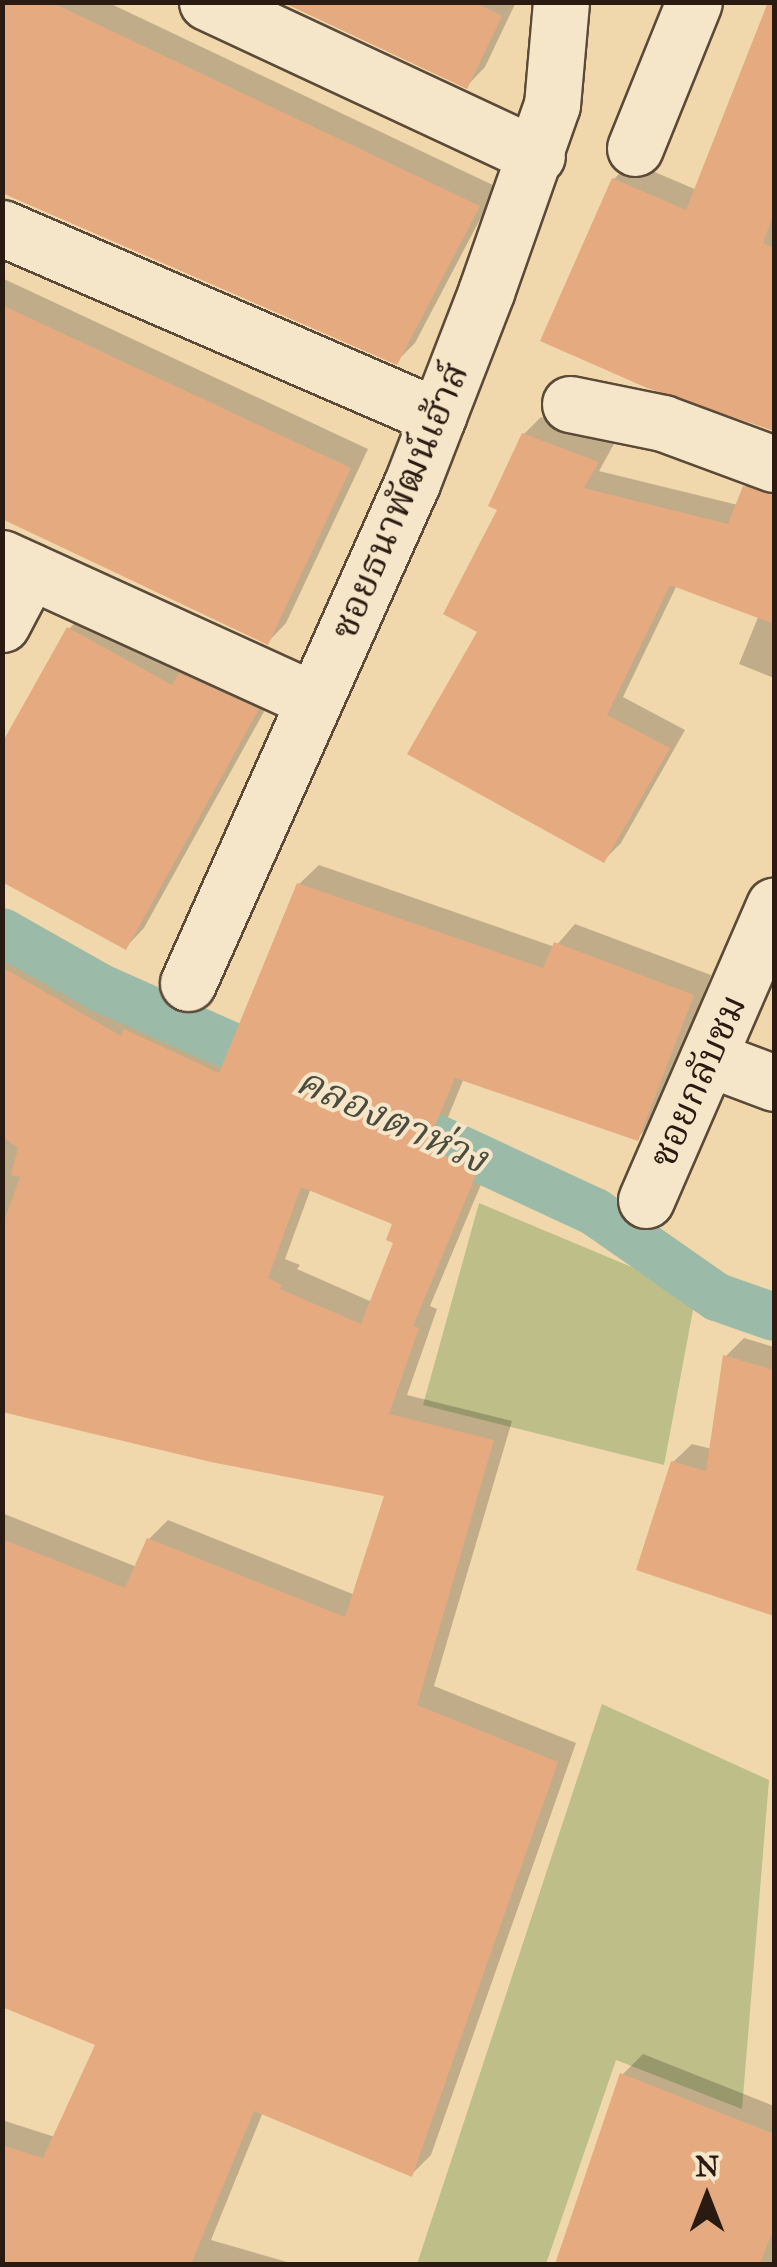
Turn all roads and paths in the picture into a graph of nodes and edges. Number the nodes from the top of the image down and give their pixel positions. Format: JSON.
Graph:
{"nodes":[{"id":1,"x":208,"y":2,"type":"edge"},
{"id":2,"x":561,"y":2,"type":"edge"},
{"id":3,"x":694,"y":2,"type":"edge"},
{"id":4,"x":635,"y":148,"type":"dead end"},
{"id":5,"x":538,"y":156,"type":"junction"},
{"id":6,"x":2,"y":228,"type":"edge"},
{"id":7,"x":570,"y":404,"type":"dead end"},
{"id":8,"x":438,"y":416,"type":"junction"},
{"id":9,"x":774,"y":464,"type":"edge"},
{"id":10,"x":16,"y":564,"type":"edge"},
{"id":11,"x":2,"y":624,"type":"edge"},
{"id":12,"x":314,"y":700,"type":"junction"},
{"id":13,"x":774,"y":906,"type":"edge"},
{"id":14,"x":188,"y":983,"type":"dead end"},
{"id":15,"x":708,"y":1058,"type":"junction"},
{"id":16,"x":774,"y":1083,"type":"edge"},
{"id":17,"x":646,"y":1200,"type":"dead end"}],
"edges":[{"from":1,"to":5,"type":"street"},
{"from":2,"to":5,"type":"street","name":"ซอยธนาพัฒน์เฮ้าส์"},
{"from":3,"to":4,"type":"street"},
{"from":5,"to":8,"type":"street","name":"ซอยธนาพัฒน์เฮ้าส์"},
{"from":6,"to":8,"type":"street"},
{"from":7,"to":9,"type":"street"},
{"from":8,"to":12,"type":"street","name":"ซอยธนาพัฒน์เฮ้าส์"},
{"from":10,"to":11,"type":"street"},
{"from":10,"to":12,"type":"street"},
{"from":12,"to":14,"type":"street","name":"ซอยธนาพัฒน์เฮ้าส์"},
{"from":13,"to":15,"type":"street","name":"ซอยกลับชม"},
{"from":15,"to":16,"type":"street"},
{"from":15,"to":17,"type":"street","name":"ซอยกลับชม"}]}
